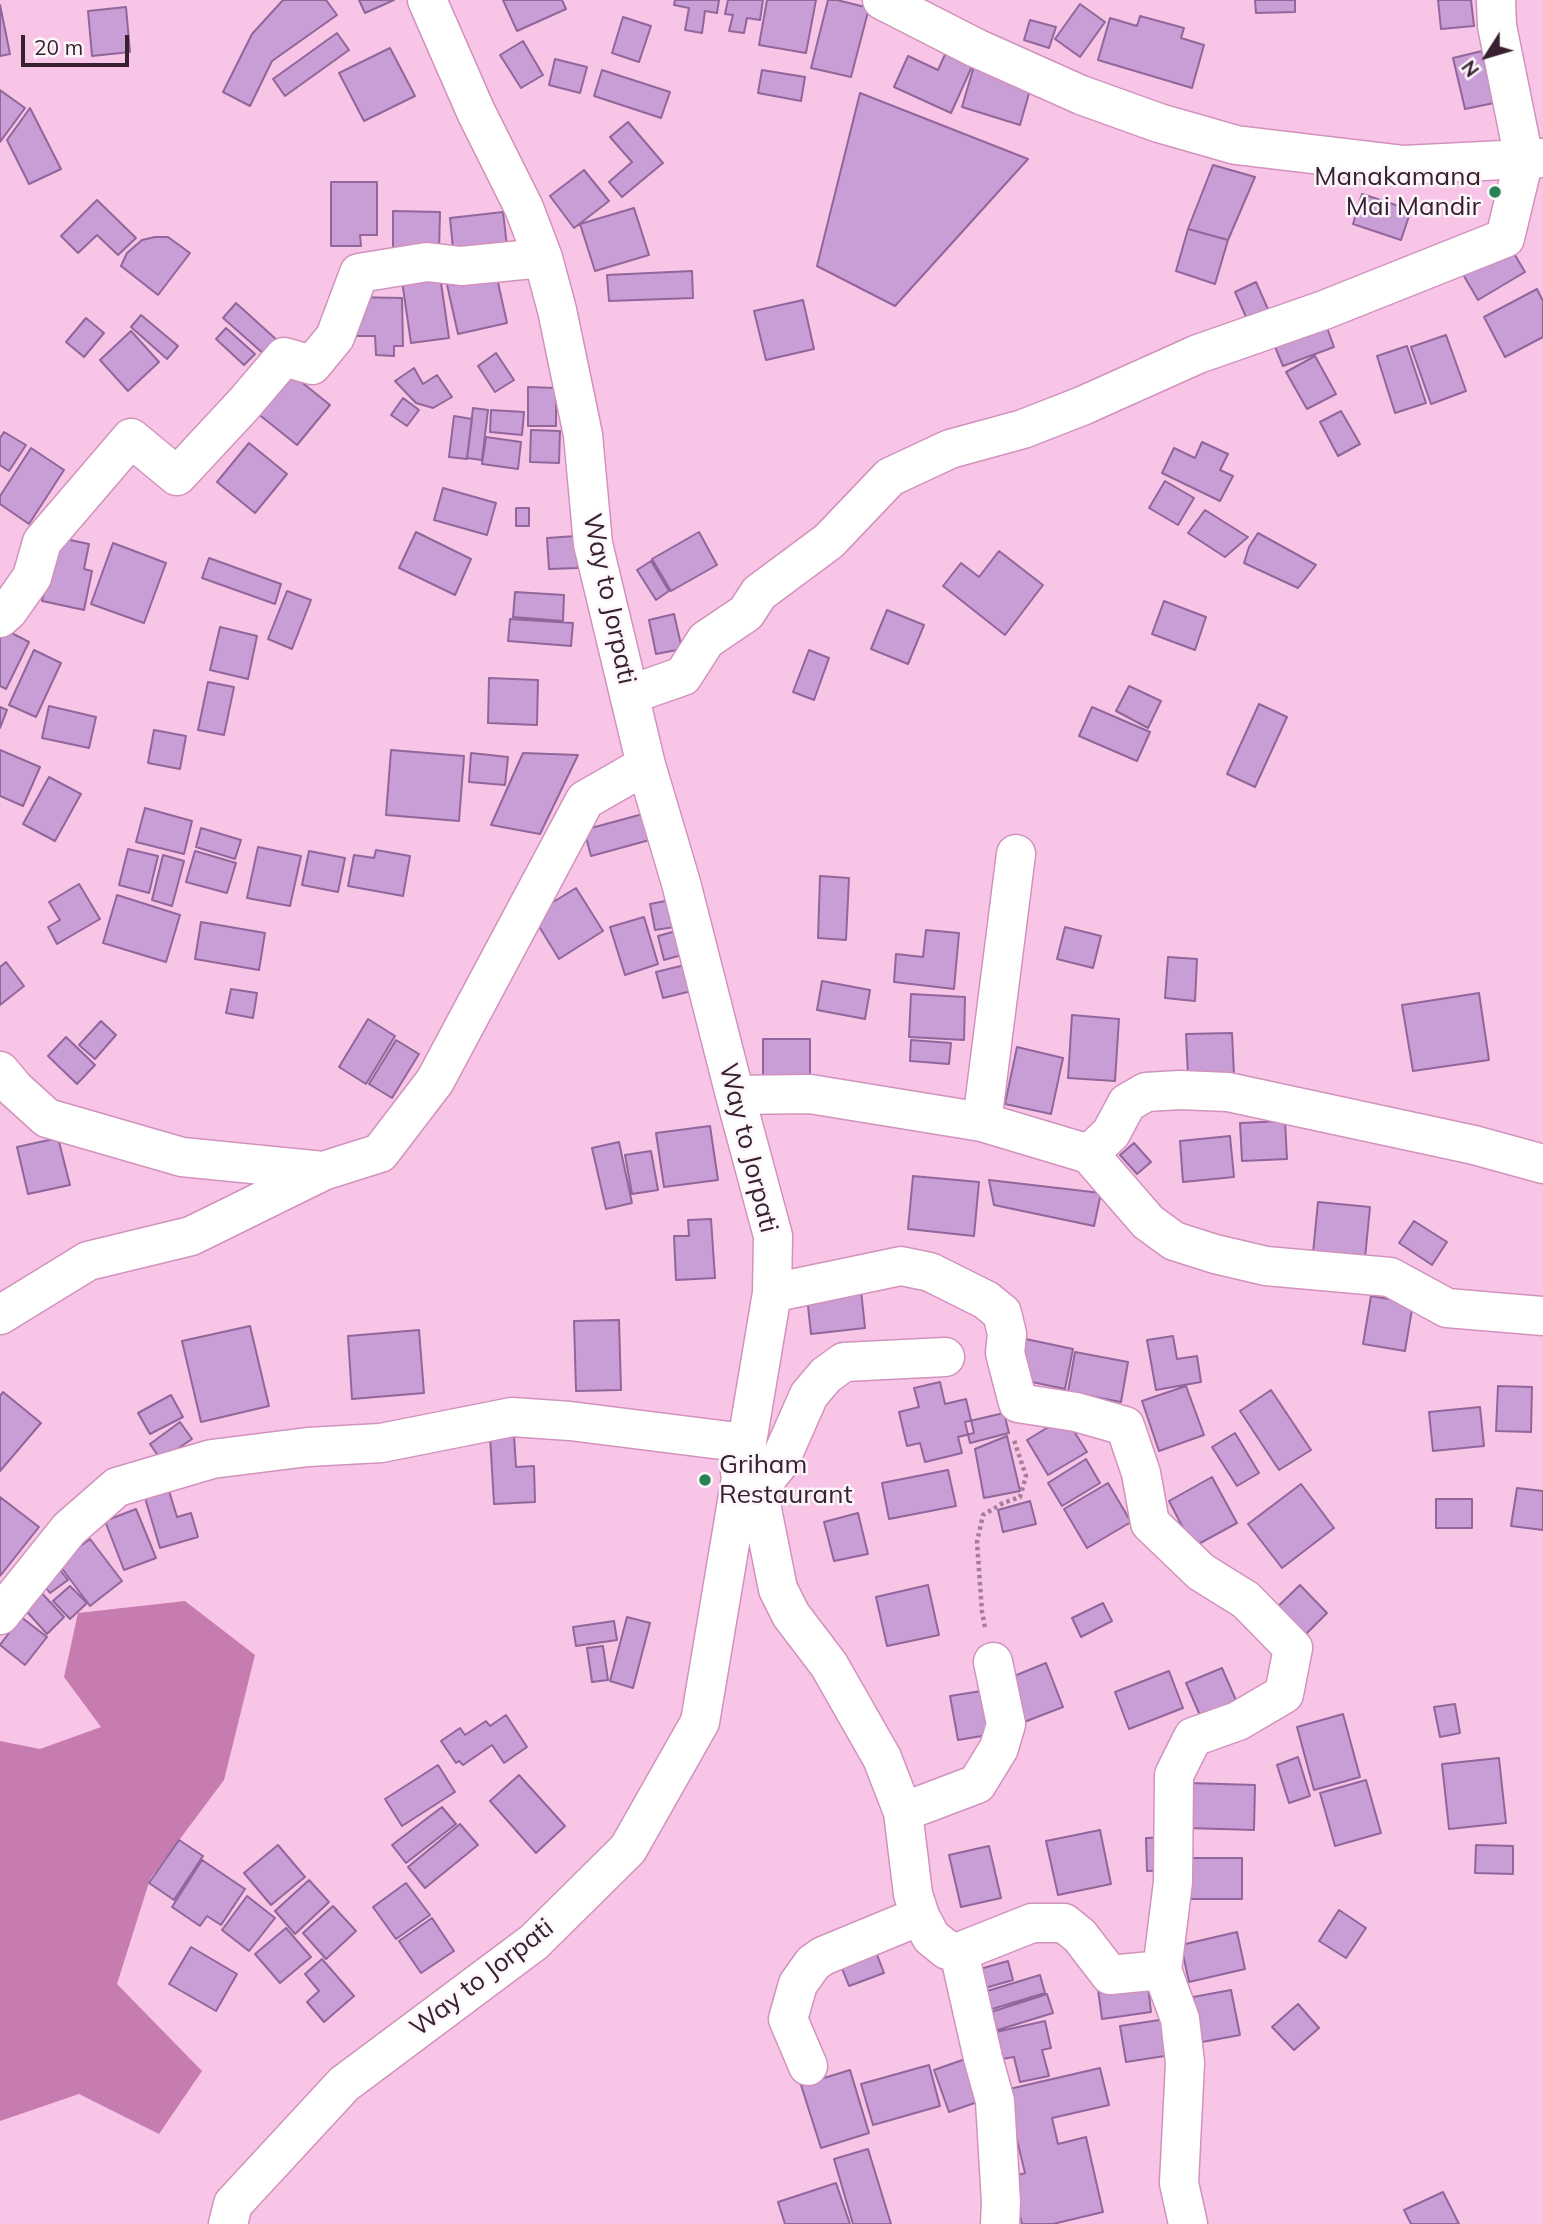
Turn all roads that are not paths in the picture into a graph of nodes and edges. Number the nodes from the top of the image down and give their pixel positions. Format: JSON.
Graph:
{"nodes":[{"id":1,"x":427,"y":0,"type":"edge"},
{"id":2,"x":882,"y":0,"type":"edge"},
{"id":3,"x":1496,"y":0,"type":"edge"},
{"id":4,"x":1534,"y":158,"type":"edge"},
{"id":5,"x":543,"y":258,"type":"junction"},
{"id":6,"x":0,"y":618,"type":"edge"},
{"id":7,"x":629,"y":695,"type":"junction"},
{"id":8,"x":646,"y":765,"type":"junction"},
{"id":9,"x":1016,"y":855,"type":"dead end"},
{"id":10,"x":0,"y":1071,"type":"edge"},
{"id":11,"x":735,"y":1095,"type":"junction"},
{"id":12,"x":982,"y":1122,"type":"junction"},
{"id":13,"x":1089,"y":1154,"type":"junction"},
{"id":14,"x":1543,"y":1164,"type":"edge"},
{"id":15,"x":323,"y":1171,"type":"junction"},
{"id":16,"x":772,"y":1293,"type":"junction"},
{"id":17,"x":0,"y":1315,"type":"edge"},
{"id":18,"x":1543,"y":1316,"type":"edge"},
{"id":19,"x":946,"y":1357,"type":"dead end"},
{"id":20,"x":748,"y":1468,"type":"junction"},
{"id":21,"x":0,"y":1615,"type":"edge"},
{"id":22,"x":993,"y":1662,"type":"road end"},
{"id":23,"x":903,"y":1812,"type":"junction"},
{"id":24,"x":920,"y":1916,"type":"junction"},
{"id":25,"x":959,"y":1952,"type":"junction"},
{"id":26,"x":1162,"y":1970,"type":"junction"},
{"id":27,"x":808,"y":2066,"type":"dead end"},
{"id":28,"x":228,"y":2224,"type":"edge"},
{"id":29,"x":1000,"y":2224,"type":"edge"},
{"id":30,"x":1188,"y":2224,"type":"edge"}],
"edges":[{"from":1,"to":5,"type":"street","name":"Way to Jorpati"},
{"from":2,"to":4,"type":"street"},
{"from":3,"to":4,"type":"street"},
{"from":4,"to":7,"type":"street"},
{"from":5,"to":6,"type":"street"},
{"from":5,"to":7,"type":"street","name":"Way to Jorpati"},
{"from":7,"to":8,"type":"street","name":"Way to Jorpati"},
{"from":8,"to":11,"type":"street","name":"Way to Jorpati"},
{"from":8,"to":15,"type":"street"},
{"from":9,"to":12,"type":"street"},
{"from":10,"to":15,"type":"street"},
{"from":11,"to":12,"type":"street"},
{"from":11,"to":16,"type":"street","name":"Way to Jorpati"},
{"from":12,"to":13,"type":"street"},
{"from":13,"to":14,"type":"street"},
{"from":13,"to":18,"type":"street"},
{"from":15,"to":17,"type":"street"},
{"from":16,"to":20,"type":"street","name":"Way to Jorpati"},
{"from":16,"to":26,"type":"street"},
{"from":19,"to":20,"type":"street"},
{"from":20,"to":21,"type":"street"},
{"from":20,"to":23,"type":"street"},
{"from":20,"to":28,"type":"street","name":"Way to Jorpati"},
{"from":22,"to":23,"type":"street"},
{"from":23,"to":24,"type":"street"},
{"from":24,"to":25,"type":"street"},
{"from":24,"to":27,"type":"street"},
{"from":25,"to":26,"type":"street"},
{"from":25,"to":29,"type":"street"},
{"from":26,"to":30,"type":"street"}]}
